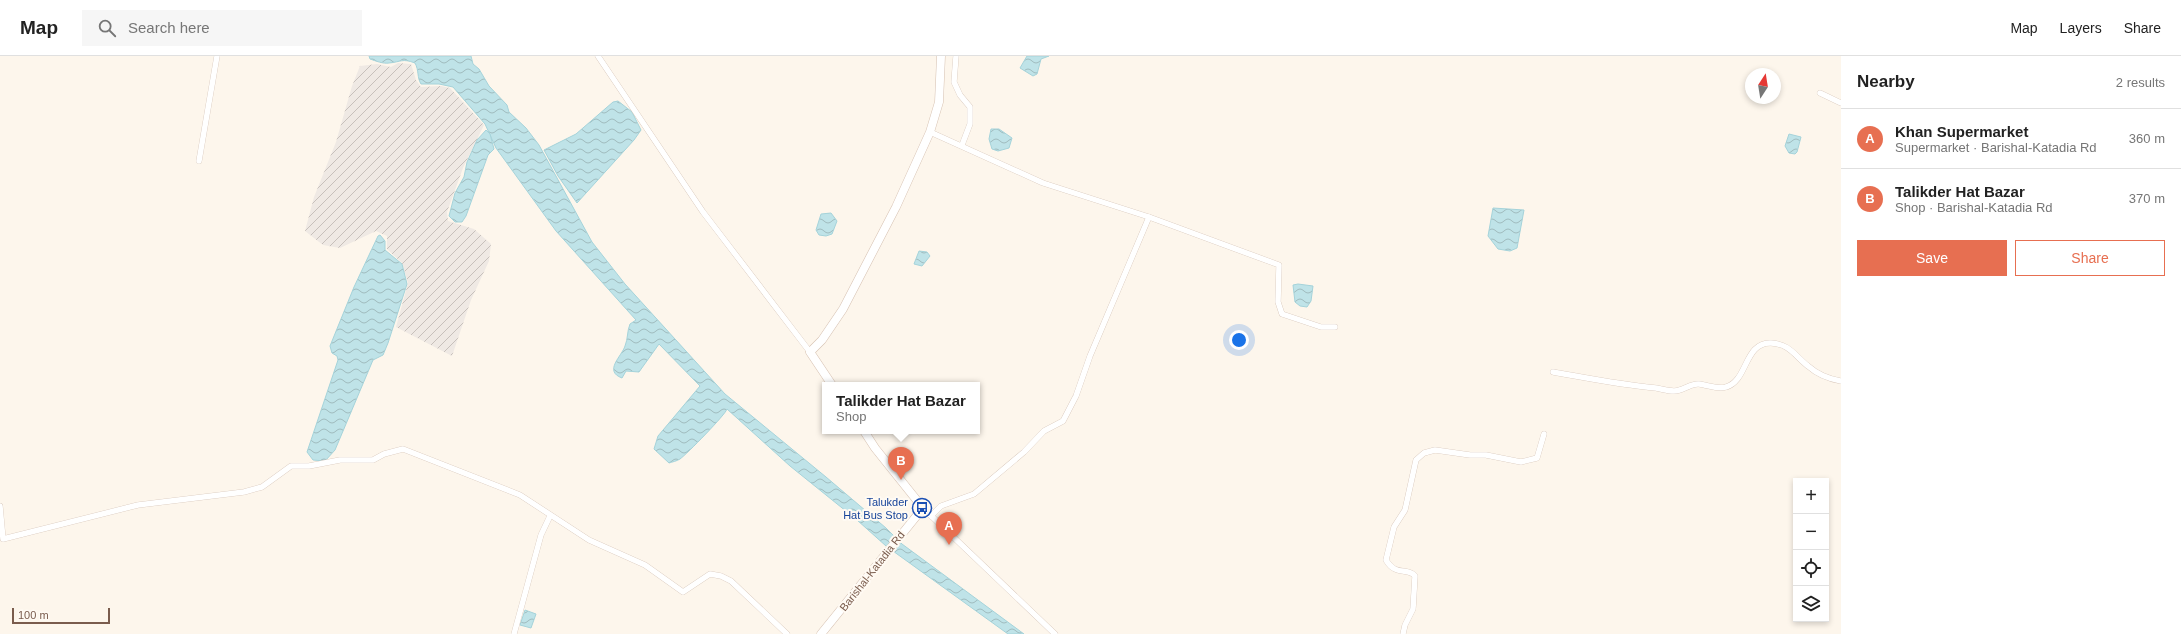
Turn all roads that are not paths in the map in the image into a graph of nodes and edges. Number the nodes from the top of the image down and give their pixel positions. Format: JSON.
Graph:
{"nodes":[{"id":1,"x":217,"y":56,"type":"edge"},
{"id":2,"x":598,"y":56,"type":"edge"},
{"id":3,"x":941,"y":56,"type":"edge"},
{"id":4,"x":956,"y":56,"type":"edge"},
{"id":5,"x":1820,"y":94,"type":"dead end"},
{"id":6,"x":1841,"y":103,"type":"edge"},
{"id":7,"x":930,"y":132,"type":"junction"},
{"id":8,"x":962,"y":145,"type":"junction"},
{"id":9,"x":199,"y":161,"type":"dead end"},
{"id":10,"x":1148,"y":217,"type":"junction"},
{"id":11,"x":1335,"y":327,"type":"dead end"},
{"id":12,"x":810,"y":352,"type":"junction"},
{"id":13,"x":1553,"y":372,"type":"dead end"},
{"id":14,"x":1841,"y":381,"type":"edge"},
{"id":15,"x":830,"y":382,"type":"edge"},
{"id":16,"x":866,"y":434,"type":"edge"},
{"id":17,"x":1544,"y":434,"type":"dead end"},
{"id":18,"x":0,"y":506,"type":"edge"},
{"id":19,"x":923,"y":508,"type":"junction"},
{"id":20,"x":550,"y":516,"type":"junction"},
{"id":21,"x":931,"y":516,"type":"junction"},
{"id":22,"x":514,"y":634,"type":"edge"},
{"id":23,"x":787,"y":634,"type":"edge"},
{"id":24,"x":821,"y":634,"type":"edge"},
{"id":25,"x":1055,"y":634,"type":"edge"},
{"id":26,"x":1403,"y":634,"type":"edge"}],
"edges":[{"from":1,"to":9,"type":"street"},
{"from":2,"to":12,"type":"street"},
{"from":3,"to":7,"type":"main road"},
{"from":4,"to":8,"type":"street"},
{"from":5,"to":6,"type":"street"},
{"from":7,"to":8,"type":"street"},
{"from":7,"to":12,"type":"main road"},
{"from":8,"to":10,"type":"street"},
{"from":10,"to":11,"type":"street"},
{"from":10,"to":21,"type":"street"},
{"from":12,"to":15,"type":"main road"},
{"from":13,"to":14,"type":"street"},
{"from":16,"to":19,"type":"main road"},
{"from":17,"to":26,"type":"street"},
{"from":18,"to":20,"type":"street"},
{"from":19,"to":21,"type":"street"},
{"from":19,"to":24,"type":"main road","name":"Barishal-Katadia Rd"},
{"from":20,"to":22,"type":"street"},
{"from":20,"to":23,"type":"street"},
{"from":21,"to":25,"type":"street"}]}
